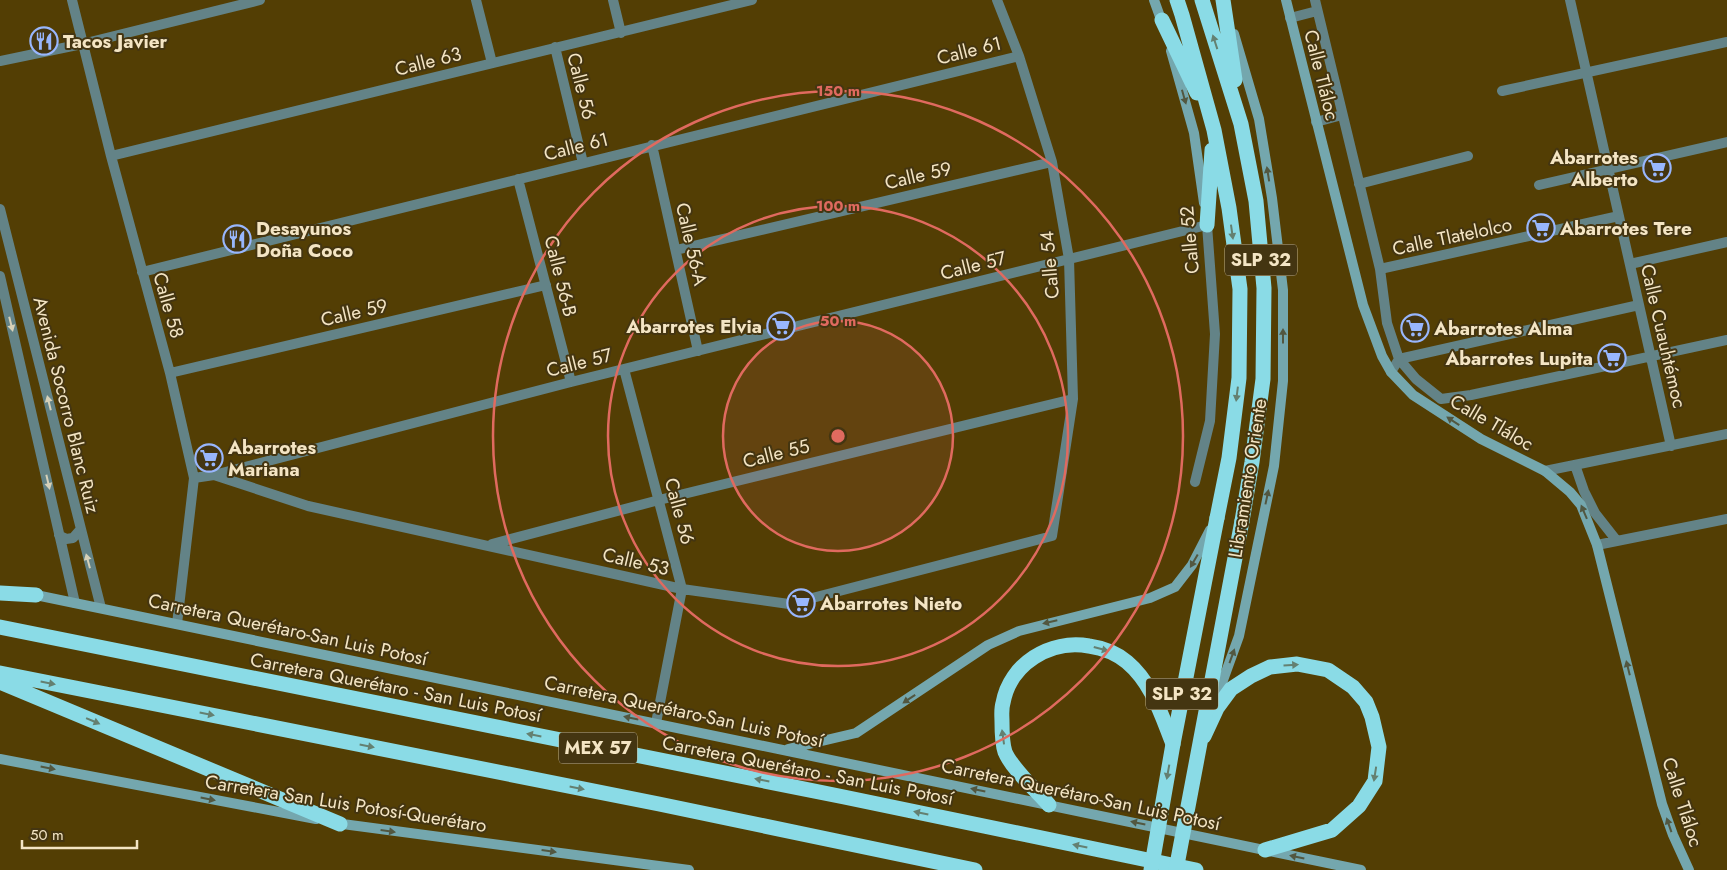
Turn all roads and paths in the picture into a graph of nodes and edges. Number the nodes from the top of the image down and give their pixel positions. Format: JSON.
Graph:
{"nodes":[{"id":1,"x":72,"y":0,"type":"edge"},
{"id":2,"x":260,"y":0,"type":"edge"},
{"id":3,"x":476,"y":0,"type":"edge"},
{"id":4,"x":613,"y":0,"type":"edge"},
{"id":5,"x":752,"y":0,"type":"edge"},
{"id":6,"x":996,"y":0,"type":"edge"},
{"id":7,"x":1154,"y":0,"type":"edge"},
{"id":8,"x":1177,"y":0,"type":"edge"},
{"id":9,"x":1224,"y":0,"type":"edge"},
{"id":10,"x":1286,"y":0,"type":"edge"},
{"id":11,"x":1315,"y":0,"type":"edge"},
{"id":12,"x":1570,"y":0,"type":"edge"},
{"id":13,"x":1203,"y":3,"type":"edge"},
{"id":14,"x":1318,"y":11,"type":"junction"},
{"id":15,"x":1290,"y":18,"type":"junction"},
{"id":16,"x":1162,"y":20,"type":"junction"},
{"id":17,"x":621,"y":33,"type":"junction"},
{"id":18,"x":1727,"y":42,"type":"edge"},
{"id":19,"x":82,"y":44,"type":"junction"},
{"id":20,"x":555,"y":48,"type":"junction"},
{"id":21,"x":1019,"y":56,"type":"junction"},
{"id":22,"x":0,"y":61,"type":"edge"},
{"id":23,"x":492,"y":63,"type":"junction"},
{"id":24,"x":1587,"y":73,"type":"junction"},
{"id":25,"x":1502,"y":91,"type":"dead end"},
{"id":26,"x":1342,"y":115,"type":"junction"},
{"id":27,"x":1316,"y":122,"type":"junction"},
{"id":28,"x":1241,"y":124,"type":"junction"},
{"id":29,"x":1214,"y":130,"type":"junction"},
{"id":30,"x":1727,"y":142,"type":"edge"},
{"id":31,"x":652,"y":145,"type":"junction"},
{"id":32,"x":111,"y":156,"type":"junction"},
{"id":33,"x":1468,"y":156,"type":"dead end"},
{"id":34,"x":1052,"y":162,"type":"junction"},
{"id":35,"x":583,"y":163,"type":"junction"},
{"id":36,"x":1609,"y":169,"type":"junction"},
{"id":37,"x":518,"y":179,"type":"junction"},
{"id":38,"x":1359,"y":184,"type":"junction"},
{"id":39,"x":1539,"y":185,"type":"dead end"},
{"id":40,"x":0,"y":210,"type":"edge"},
{"id":41,"x":1619,"y":216,"type":"junction"},
{"id":42,"x":1207,"y":225,"type":"junction"},
{"id":43,"x":1727,"y":242,"type":"edge"},
{"id":44,"x":676,"y":250,"type":"junction"},
{"id":45,"x":1069,"y":259,"type":"junction"},
{"id":46,"x":1630,"y":264,"type":"junction"},
{"id":47,"x":1380,"y":269,"type":"junction"},
{"id":48,"x":142,"y":272,"type":"junction"},
{"id":49,"x":0,"y":276,"type":"edge"},
{"id":50,"x":546,"y":285,"type":"junction"},
{"id":51,"x":1639,"y":305,"type":"junction"},
{"id":52,"x":1727,"y":340,"type":"edge"},
{"id":53,"x":698,"y":351,"type":"junction"},
{"id":54,"x":1651,"y":356,"type":"junction"},
{"id":55,"x":1400,"y":359,"type":"junction"},
{"id":56,"x":624,"y":369,"type":"junction"},
{"id":57,"x":1391,"y":372,"type":"junction"},
{"id":58,"x":170,"y":373,"type":"junction"},
{"id":59,"x":571,"y":382,"type":"junction"},
{"id":60,"x":1073,"y":398,"type":"junction"},
{"id":61,"x":1727,"y":434,"type":"edge"},
{"id":62,"x":1671,"y":446,"type":"junction"},
{"id":63,"x":1575,"y":466,"type":"junction"},
{"id":64,"x":1545,"y":471,"type":"junction"},
{"id":65,"x":214,"y":475,"type":"junction"},
{"id":66,"x":194,"y":478,"type":"junction"},
{"id":67,"x":1195,"y":482,"type":"dead end"},
{"id":68,"x":659,"y":500,"type":"junction"},
{"id":69,"x":1217,"y":518,"type":"junction"},
{"id":70,"x":1727,"y":519,"type":"edge"},
{"id":71,"x":80,"y":530,"type":"junction"},
{"id":72,"x":60,"y":535,"type":"junction"},
{"id":73,"x":1052,"y":536,"type":"joint"},
{"id":74,"x":1617,"y":541,"type":"junction"},
{"id":75,"x":488,"y":545,"type":"junction"},
{"id":76,"x":1597,"y":545,"type":"junction"},
{"id":77,"x":0,"y":587,"type":"edge"},
{"id":78,"x":682,"y":589,"type":"junction"},
{"id":79,"x":0,"y":592,"type":"edge"},
{"id":80,"x":36,"y":595,"type":"junction"},
{"id":81,"x":75,"y":603,"type":"junction"},
{"id":82,"x":101,"y":608,"type":"junction"},
{"id":83,"x":177,"y":624,"type":"junction"},
{"id":84,"x":0,"y":627,"type":"edge"},
{"id":85,"x":0,"y":673,"type":"edge"},
{"id":86,"x":0,"y":682,"type":"edge"},
{"id":87,"x":656,"y":723,"type":"junction"},
{"id":88,"x":1173,"y":744,"type":"junction"},
{"id":89,"x":784,"y":750,"type":"junction"},
{"id":90,"x":1197,"y":751,"type":"junction"},
{"id":91,"x":0,"y":759,"type":"edge"},
{"id":92,"x":1050,"y":805,"type":"junction"},
{"id":93,"x":340,"y":824,"type":"junction"},
{"id":94,"x":1265,"y":850,"type":"junction"},
{"id":95,"x":689,"y":870,"type":"edge"},
{"id":96,"x":975,"y":870,"type":"edge"},
{"id":97,"x":1151,"y":870,"type":"edge"},
{"id":98,"x":1176,"y":870,"type":"edge"},
{"id":99,"x":1196,"y":870,"type":"edge"},
{"id":100,"x":1361,"y":870,"type":"edge"},
{"id":101,"x":1689,"y":870,"type":"edge"}],
"edges":[{"from":1,"to":19,"type":"street","name":"Calle 58"},
{"from":2,"to":19,"type":"street"},
{"from":3,"to":23,"type":"street"},
{"from":4,"to":17,"type":"street"},
{"from":5,"to":17,"type":"street","name":"Calle 63"},
{"from":6,"to":21,"type":"street","name":"Calle 54"},
{"from":7,"to":16,"type":"main road","name":"Calle 52"},
{"from":8,"to":29,"type":"highway","name":"Libramiento Oriente","number":"SLP 32"},
{"from":9,"to":28,"type":"highway"},
{"from":90,"to":9,"type":"main road","name":"Libramiento Oriente","one_way":true},
{"from":10,"to":15,"type":"main road","name":"Calle Tláloc"},
{"from":11,"to":14,"type":"street","name":"Calle Tláloc"},
{"from":12,"to":24,"type":"street","name":"Calle Cuauhtémoc"},
{"from":28,"to":13,"type":"highway","name":"Libramiento Oriente","number":"SLP 32","one_way":true},
{"from":14,"to":15,"type":"street"},
{"from":14,"to":26,"type":"street","name":"Calle Tláloc"},
{"from":15,"to":27,"type":"main road","name":"Calle Tláloc"},
{"from":16,"to":29,"type":"highway"},
{"from":16,"to":42,"type":"main road","name":"Calle 52","one_way":true},
{"from":17,"to":20,"type":"street","name":"Calle 63"},
{"from":18,"to":24,"type":"street"},
{"from":19,"to":22,"type":"street"},
{"from":19,"to":32,"type":"street","name":"Calle 58"},
{"from":20,"to":23,"type":"street","name":"Calle 63"},
{"from":20,"to":35,"type":"street","name":"Calle 56"},
{"from":21,"to":31,"type":"street","name":"Calle 61"},
{"from":21,"to":34,"type":"street","name":"Calle 54"},
{"from":23,"to":32,"type":"street","name":"Calle 63"},
{"from":24,"to":25,"type":"street"},
{"from":24,"to":36,"type":"street","name":"Calle Cuauhtémoc"},
{"from":26,"to":27,"type":"street"},
{"from":26,"to":38,"type":"street","name":"Calle Tláloc"},
{"from":27,"to":57,"type":"main road","name":"Calle Tláloc"},
{"from":28,"to":90,"type":"highway","name":"Libramiento Oriente","number":"SLP 32","bridge":true},
{"from":29,"to":42,"type":"highway"},
{"from":29,"to":69,"type":"highway","name":"Libramiento Oriente","number":"SLP 32","one_way":true},
{"from":30,"to":36,"type":"street"},
{"from":31,"to":35,"type":"street","name":"Calle 61"},
{"from":31,"to":44,"type":"street","name":"Calle 56-A"},
{"from":32,"to":48,"type":"street","name":"Calle 58"},
{"from":33,"to":38,"type":"street"},
{"from":34,"to":44,"type":"street","name":"Calle 59"},
{"from":34,"to":45,"type":"street","name":"Calle 54"},
{"from":35,"to":37,"type":"street","name":"Calle 61"},
{"from":36,"to":39,"type":"street"},
{"from":36,"to":41,"type":"street","name":"Calle Cuauhtémoc"},
{"from":37,"to":48,"type":"street","name":"Calle 61"},
{"from":37,"to":50,"type":"street","name":"Calle 56-B"},
{"from":38,"to":47,"type":"street","name":"Calle Tláloc"},
{"from":71,"to":40,"type":"street","name":"Avenida Socorro Blanc Ruiz","one_way":true},
{"from":41,"to":46,"type":"street","name":"Calle Cuauhtémoc"},
{"from":41,"to":47,"type":"street","name":"Calle Tlatelolco"},
{"from":42,"to":45,"type":"street","name":"Calle 57"},
{"from":42,"to":67,"type":"street","name":"Calle 52"},
{"from":43,"to":46,"type":"street"},
{"from":44,"to":53,"type":"street","name":"Calle 56-A"},
{"from":45,"to":53,"type":"street","name":"Calle 57"},
{"from":45,"to":60,"type":"street","name":"Calle 54"},
{"from":46,"to":51,"type":"street","name":"Calle Cuauhtémoc"},
{"from":47,"to":55,"type":"street","name":"Calle Tláloc"},
{"from":48,"to":58,"type":"street","name":"Calle 58"},
{"from":49,"to":72,"type":"street","name":"Avenida Socorro Blanc Ruiz","one_way":true},
{"from":50,"to":58,"type":"street","name":"Calle 59"},
{"from":50,"to":59,"type":"street","name":"Calle 56-B"},
{"from":51,"to":54,"type":"street","name":"Calle Cuauhtémoc"},
{"from":51,"to":55,"type":"street"},
{"from":52,"to":54,"type":"street"},
{"from":53,"to":56,"type":"street","name":"Calle 57"},
{"from":54,"to":55,"type":"street","name":"Calle Tláloc"},
{"from":54,"to":62,"type":"street","name":"Calle Cuauhtémoc"},
{"from":55,"to":57,"type":"street"},
{"from":56,"to":59,"type":"street","name":"Calle 57"},
{"from":56,"to":68,"type":"street","name":"Calle 56"},
{"from":64,"to":57,"type":"main road","name":"Calle Tláloc","one_way":true},
{"from":58,"to":66,"type":"street","name":"Calle 58"},
{"from":59,"to":65,"type":"street","name":"Calle 57"},
{"from":60,"to":68,"type":"street","name":"Calle 55"},
{"from":60,"to":73,"type":"street","name":"Calle 54"},
{"from":61,"to":62,"type":"street"},
{"from":62,"to":63,"type":"street"},
{"from":63,"to":64,"type":"street"},
{"from":63,"to":74,"type":"street"},
{"from":76,"to":64,"type":"main road","name":"Calle Tláloc","one_way":true},
{"from":65,"to":66,"type":"street","name":"Calle 57"},
{"from":65,"to":75,"type":"street","name":"Calle 53"},
{"from":66,"to":83,"type":"street","name":"Calle 58"},
{"from":68,"to":75,"type":"street","name":"Calle 55"},
{"from":68,"to":78,"type":"street","name":"Calle 56"},
{"from":69,"to":88,"type":"highway","number":"SLP 32","bridge":true},
{"from":69,"to":89,"type":"main road","one_way":true},
{"from":70,"to":74,"type":"street"},
{"from":71,"to":72,"type":"street"},
{"from":82,"to":71,"type":"street","name":"Avenida Socorro Blanc Ruiz","one_way":true},
{"from":72,"to":81,"type":"street","name":"Avenida Socorro Blanc Ruiz"},
{"from":73,"to":78,"type":"street","name":"Calle 53"},
{"from":74,"to":76,"type":"street"},
{"from":75,"to":78,"type":"street","name":"Calle 53"},
{"from":101,"to":76,"type":"main road","name":"Calle Tláloc","one_way":true},
{"from":77,"to":80,"type":"main road","name":"Carretera Querétaro-San Luis Potosí"},
{"from":78,"to":87,"type":"street","name":"Calle 56"},
{"from":79,"to":80,"type":"highway"},
{"from":80,"to":81,"type":"main road","name":"Carretera Querétaro-San Luis Potosí"},
{"from":81,"to":82,"type":"main road","name":"Carretera Querétaro-San Luis Potosí"},
{"from":82,"to":83,"type":"main road","name":"Carretera Querétaro-San Luis Potosí"},
{"from":87,"to":83,"type":"main road","name":"Carretera Querétaro-San Luis Potosí","one_way":true},
{"from":99,"to":84,"type":"highway","name":"Carretera Querétaro - San Luis Potosí","number":"MEX 57","one_way":true},
{"from":85,"to":96,"type":"highway","number":"MEX 57","one_way":true},
{"from":86,"to":93,"type":"highway","one_way":true},
{"from":87,"to":89,"type":"main road","name":"Carretera Querétaro-San Luis Potosí"},
{"from":92,"to":88,"type":"highway","one_way":true},
{"from":88,"to":97,"type":"highway","number":"SLP 32","one_way":true,"bridge":true},
{"from":92,"to":89,"type":"main road","name":"Carretera Querétaro-San Luis Potosí","one_way":true},
{"from":90,"to":94,"type":"highway","one_way":true,"bridge":true},
{"from":90,"to":98,"type":"highway","number":"SLP 32","bridge":true},
{"from":91,"to":93,"type":"main road","name":"Carretera San Luis Potosí-Querétaro","one_way":true},
{"from":94,"to":92,"type":"main road","name":"Carretera Querétaro-San Luis Potosí","one_way":true},
{"from":93,"to":95,"type":"main road","name":"Carretera San Luis Potosí-Querétaro","one_way":true},
{"from":100,"to":94,"type":"main road","name":"Carretera Querétaro-San Luis Potosí","one_way":true}]}
